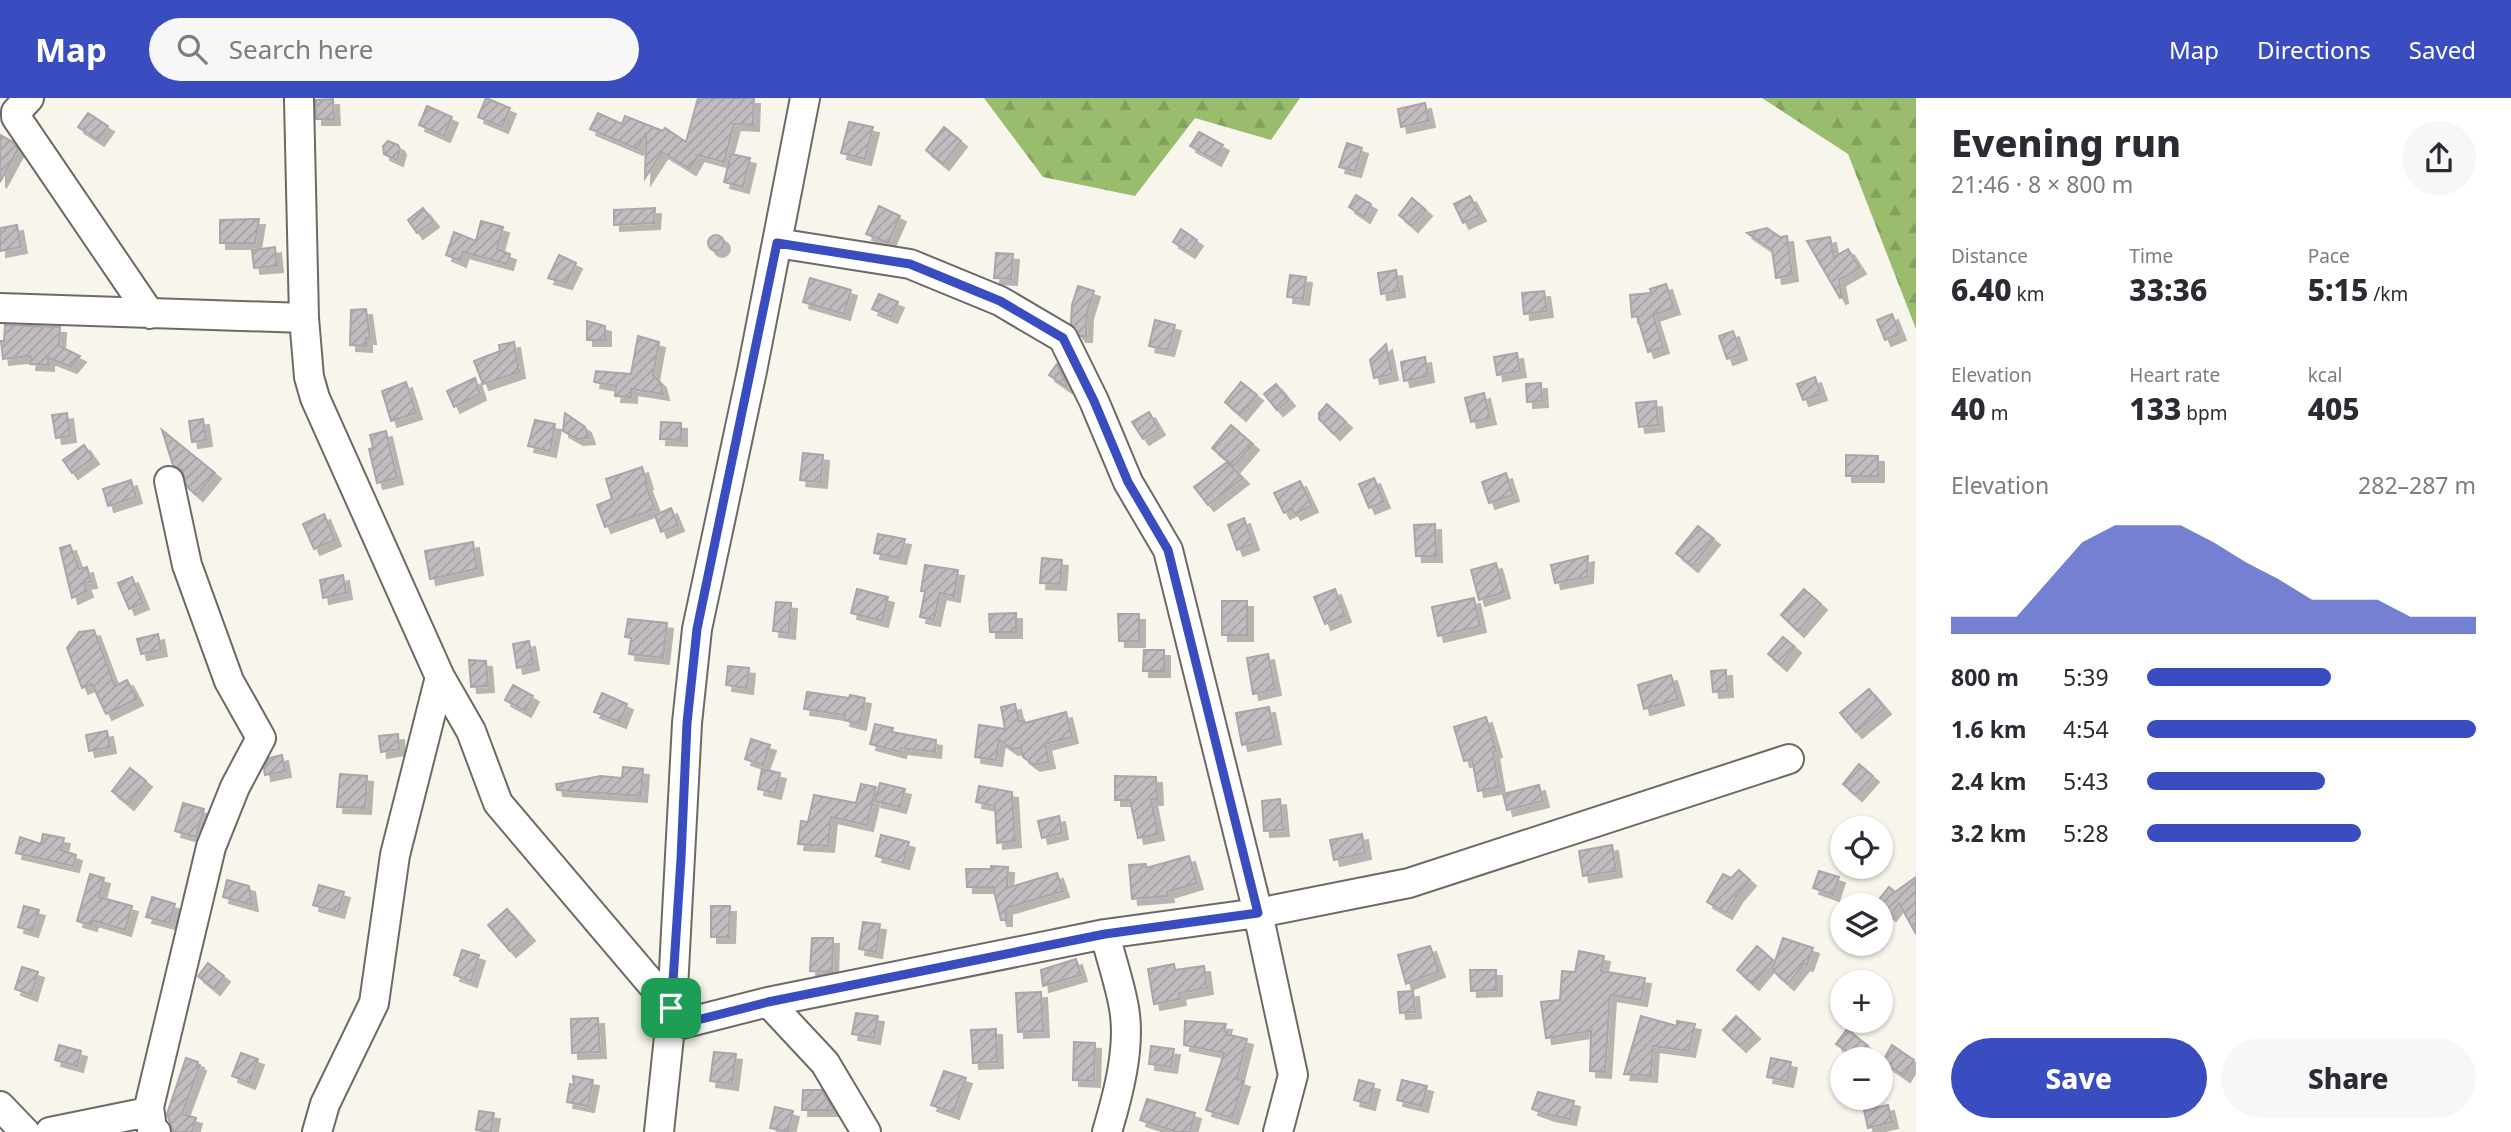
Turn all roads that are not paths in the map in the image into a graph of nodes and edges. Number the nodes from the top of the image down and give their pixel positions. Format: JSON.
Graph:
{"nodes":[{"id":1,"x":29,"y":98,"type":"edge"},
{"id":2,"x":805,"y":98,"type":"edge"},
{"id":3,"x":299,"y":100,"type":"dead end"},
{"id":4,"x":777,"y":243,"type":"junction"},
{"id":5,"x":0,"y":308,"type":"edge"},
{"id":6,"x":150,"y":314,"type":"junction"},
{"id":7,"x":304,"y":318,"type":"junction"},
{"id":8,"x":169,"y":481,"type":"dead end"},
{"id":9,"x":440,"y":677,"type":"junction"},
{"id":10,"x":1789,"y":759,"type":"dead end"},
{"id":11,"x":1258,"y":913,"type":"junction"},
{"id":12,"x":1105,"y":934,"type":"junction"},
{"id":13,"x":768,"y":1002,"type":"junction"},
{"id":14,"x":671,"y":1017,"type":"junction"},
{"id":15,"x":0,"y":1106,"type":"edge"},
{"id":16,"x":152,"y":1122,"type":"edge"},
{"id":17,"x":24,"y":1132,"type":"edge"},
{"id":18,"x":50,"y":1132,"type":"edge"},
{"id":19,"x":317,"y":1132,"type":"edge"},
{"id":20,"x":659,"y":1132,"type":"edge"},
{"id":21,"x":866,"y":1132,"type":"edge"},
{"id":22,"x":1107,"y":1132,"type":"edge"},
{"id":23,"x":1278,"y":1132,"type":"edge"}],
"edges":[{"from":1,"to":6,"type":"street"},
{"from":2,"to":4,"type":"street"},
{"from":3,"to":7,"type":"street"},
{"from":4,"to":11,"type":"street"},
{"from":4,"to":14,"type":"street"},
{"from":5,"to":6,"type":"street"},
{"from":6,"to":7,"type":"street"},
{"from":7,"to":9,"type":"street"},
{"from":8,"to":16,"type":"street"},
{"from":9,"to":14,"type":"street"},
{"from":9,"to":19,"type":"street"},
{"from":10,"to":11,"type":"street"},
{"from":11,"to":12,"type":"street"},
{"from":11,"to":23,"type":"street"},
{"from":12,"to":13,"type":"street"},
{"from":12,"to":22,"type":"street"},
{"from":13,"to":14,"type":"street"},
{"from":13,"to":21,"type":"street"},
{"from":14,"to":20,"type":"street"},
{"from":15,"to":17,"type":"street"},
{"from":16,"to":18,"type":"street"}]}
